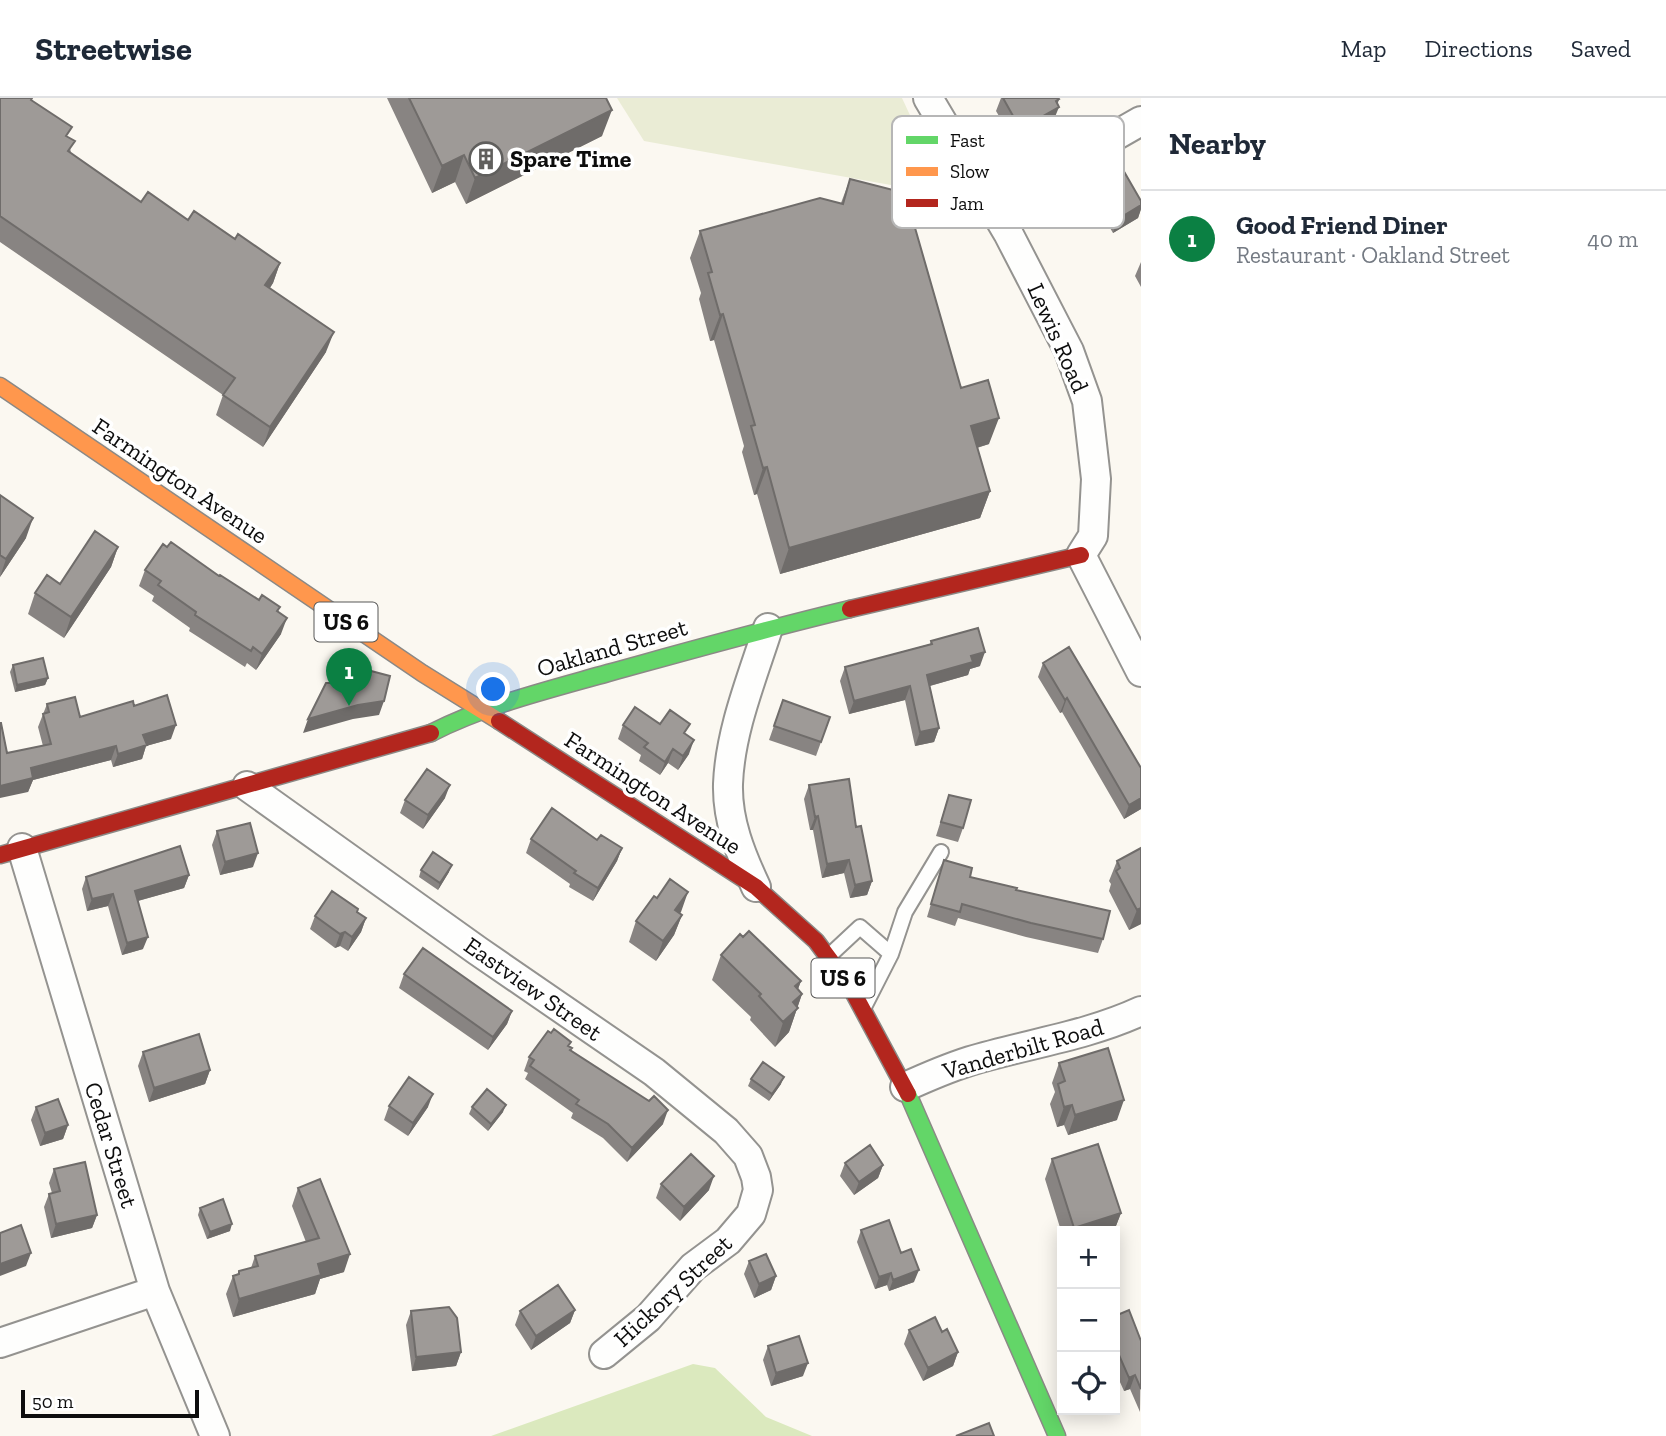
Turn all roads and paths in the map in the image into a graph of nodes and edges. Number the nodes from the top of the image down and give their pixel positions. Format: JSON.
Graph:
{"nodes":[{"id":1,"x":928,"y":98,"type":"edge"},
{"id":2,"x":939,"y":116,"type":"edge"},
{"id":3,"x":1141,"y":121,"type":"edge"},
{"id":4,"x":1124,"y":131,"type":"edge"},
{"id":5,"x":1004,"y":228,"type":"edge"},
{"id":6,"x":0,"y":386,"type":"edge"},
{"id":7,"x":1081,"y":555,"type":"junction"},
{"id":8,"x":768,"y":628,"type":"junction"},
{"id":9,"x":1141,"y":672,"type":"edge"},
{"id":10,"x":484,"y":711,"type":"junction"},
{"id":11,"x":247,"y":786,"type":"junction"},
{"id":12,"x":11,"y":851,"type":"edge"},
{"id":13,"x":941,"y":852,"type":"dead end"},
{"id":14,"x":756,"y":887,"type":"junction"},
{"id":15,"x":891,"y":954,"type":"junction"},
{"id":16,"x":827,"y":957,"type":"junction"},
{"id":17,"x":862,"y":1010,"type":"junction"},
{"id":18,"x":1141,"y":1011,"type":"edge"},
{"id":19,"x":905,"y":1087,"type":"junction"},
{"id":20,"x":741,"y":1226,"type":"joint"},
{"id":21,"x":155,"y":1291,"type":"junction"},
{"id":22,"x":0,"y":1343,"type":"edge"},
{"id":23,"x":604,"y":1354,"type":"dead end"},
{"id":24,"x":215,"y":1436,"type":"edge"},
{"id":25,"x":1057,"y":1436,"type":"edge"}],
"edges":[{"from":1,"to":2,"type":"street","name":"Lewis Road"},
{"from":3,"to":4,"type":"street"},
{"from":5,"to":7,"type":"street","name":"Lewis Road"},
{"from":6,"to":10,"type":"main road","name":"Farmington Avenue","number":"US 6"},
{"from":7,"to":8,"type":"main road","name":"Oakland Street"},
{"from":7,"to":9,"type":"street"},
{"from":8,"to":10,"type":"main road","name":"Oakland Street"},
{"from":8,"to":14,"type":"street"},
{"from":10,"to":11,"type":"main road","name":"Oakland Street"},
{"from":10,"to":14,"type":"main road","name":"Farmington Avenue","number":"US 6"},
{"from":11,"to":12,"type":"main road","name":"Oakland Street"},
{"from":11,"to":20,"type":"street","name":"Eastview Street"},
{"from":12,"to":21,"type":"street","name":"Cedar Street"},
{"from":13,"to":15,"type":"lane"},
{"from":14,"to":16,"type":"main road","name":"Farmington Avenue","number":"US 6"},
{"from":15,"to":16,"type":"lane"},
{"from":15,"to":17,"type":"lane"},
{"from":16,"to":17,"type":"main road","name":"Farmington Avenue","number":"US 6"},
{"from":17,"to":19,"type":"main road","name":"Farmington Avenue","number":"US 6"},
{"from":18,"to":19,"type":"street","name":"Vanderbilt Road"},
{"from":19,"to":25,"type":"main road","name":"Farmington Avenue","number":"US 6"},
{"from":20,"to":23,"type":"street","name":"Hickory Street"},
{"from":21,"to":22,"type":"street"},
{"from":21,"to":24,"type":"street","name":"Cedar Street"}]}
